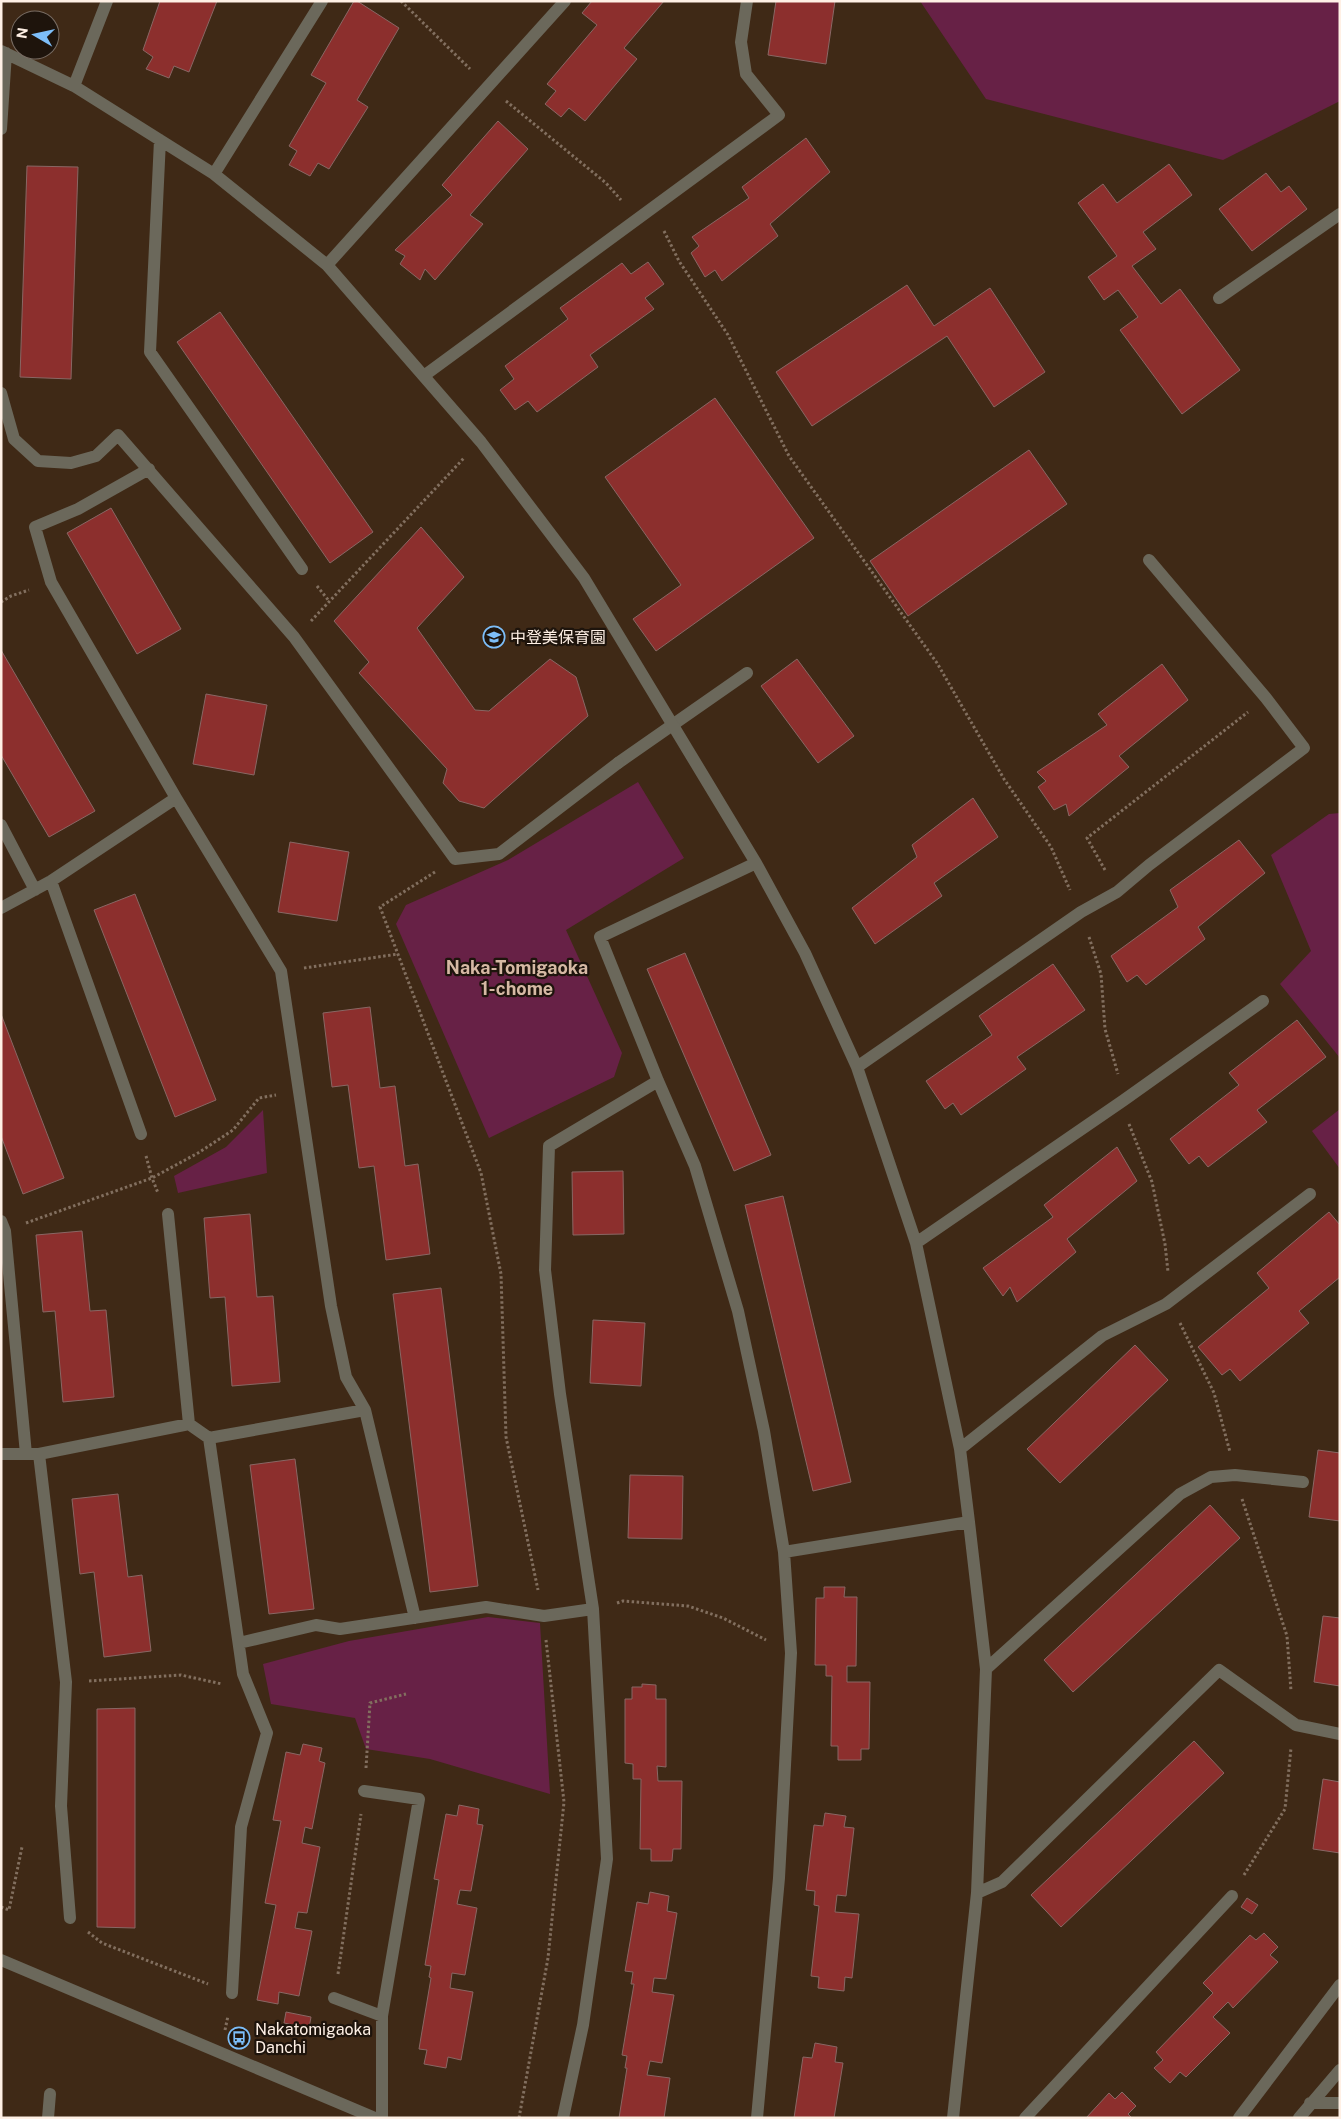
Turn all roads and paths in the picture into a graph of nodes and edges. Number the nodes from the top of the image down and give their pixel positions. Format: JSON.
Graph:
{"nodes":[{"id":1,"x":107,"y":1,"type":"edge"},
{"id":2,"x":322,"y":1,"type":"edge"},
{"id":3,"x":401,"y":1,"type":"edge"},
{"id":4,"x":565,"y":1,"type":"edge"},
{"id":5,"x":747,"y":1,"type":"edge"},
{"id":6,"x":4,"y":52,"type":"edge"},
{"id":7,"x":74,"y":86,"type":"junction"},
{"id":8,"x":489,"y":86,"type":"junction"},
{"id":9,"x":1,"y":129,"type":"edge"},
{"id":10,"x":160,"y":140,"type":"junction"},
{"id":11,"x":214,"y":174,"type":"junction"},
{"id":12,"x":652,"y":209,"type":"junction"},
{"id":13,"x":1340,"y":214,"type":"edge"},
{"id":14,"x":327,"y":265,"type":"junction"},
{"id":15,"x":1219,"y":298,"type":"dead end"},
{"id":16,"x":425,"y":375,"type":"junction"},
{"id":17,"x":1,"y":392,"type":"edge"},
{"id":18,"x":481,"y":442,"type":"junction"},
{"id":19,"x":149,"y":469,"type":"junction"},
{"id":20,"x":1148,"y":560,"type":"dead end"},
{"id":21,"x":302,"y":569,"type":"dead end"},
{"id":22,"x":294,"y":637,"type":"junction"},
{"id":23,"x":746,"y":673,"type":"dead end"},
{"id":24,"x":1266,"y":698,"type":"junction"},
{"id":25,"x":176,"y":798,"type":"junction"},
{"id":26,"x":1,"y":825,"type":"edge"},
{"id":27,"x":455,"y":859,"type":"junction"},
{"id":28,"x":756,"y":863,"type":"junction"},
{"id":29,"x":51,"y":881,"type":"junction"},
{"id":30,"x":35,"y":890,"type":"junction"},
{"id":31,"x":1117,"y":892,"type":"junction"},
{"id":32,"x":1,"y":908,"type":"edge"},
{"id":33,"x":1081,"y":912,"type":"junction"},
{"id":34,"x":398,"y":954,"type":"junction"},
{"id":35,"x":281,"y":971,"type":"junction"},
{"id":36,"x":1263,"y":1001,"type":"dead end"},
{"id":37,"x":857,"y":1067,"type":"junction"},
{"id":38,"x":658,"y":1081,"type":"junction"},
{"id":39,"x":299,"y":1091,"type":"junction"},
{"id":40,"x":1124,"y":1100,"type":"junction"},
{"id":41,"x":141,"y":1134,"type":"joint"},
{"id":42,"x":152,"y":1178,"type":"junction"},
{"id":43,"x":1310,"y":1194,"type":"dead end"},
{"id":44,"x":168,"y":1214,"type":"joint"},
{"id":45,"x":3,"y":1226,"type":"edge"},
{"id":46,"x":916,"y":1243,"type":"junction"},
{"id":47,"x":1166,"y":1304,"type":"junction"},
{"id":48,"x":364,"y":1410,"type":"junction"},
{"id":49,"x":189,"y":1424,"type":"junction"},
{"id":50,"x":210,"y":1438,"type":"junction"},
{"id":51,"x":960,"y":1449,"type":"junction"},
{"id":52,"x":1,"y":1454,"type":"edge"},
{"id":53,"x":33,"y":1454,"type":"junction"},
{"id":54,"x":1236,"y":1475,"type":"junction"},
{"id":55,"x":1303,"y":1482,"type":"dead end"},
{"id":56,"x":969,"y":1522,"type":"junction"},
{"id":57,"x":784,"y":1552,"type":"junction"},
{"id":58,"x":593,"y":1610,"type":"junction"},
{"id":59,"x":544,"y":1616,"type":"junction"},
{"id":60,"x":415,"y":1618,"type":"junction"},
{"id":61,"x":239,"y":1643,"type":"junction"},
{"id":62,"x":791,"y":1653,"type":"junction"},
{"id":63,"x":986,"y":1669,"type":"junction"},
{"id":64,"x":243,"y":1674,"type":"junction"},
{"id":65,"x":66,"y":1682,"type":"junction"},
{"id":66,"x":406,"y":1694,"type":"dead end"},
{"id":67,"x":1296,"y":1725,"type":"junction"},
{"id":68,"x":1340,"y":1734,"type":"edge"},
{"id":69,"x":364,"y":1791,"type":"junction"},
{"id":70,"x":22,"y":1847,"type":"dead end"},
{"id":71,"x":977,"y":1893,"type":"junction"},
{"id":72,"x":1232,"y":1896,"type":"joint"},
{"id":73,"x":1,"y":1907,"type":"edge"},
{"id":74,"x":70,"y":1918,"type":"joint"},
{"id":75,"x":1,"y":1960,"type":"edge"},
{"id":76,"x":1340,"y":1985,"type":"edge"},
{"id":77,"x":232,"y":1993,"type":"junction"},
{"id":78,"x":334,"y":1998,"type":"joint"},
{"id":79,"x":382,"y":2016,"type":"junction"},
{"id":80,"x":221,"y":2052,"type":"junction"},
{"id":81,"x":1340,"y":2070,"type":"edge"},
{"id":82,"x":50,"y":2094,"type":"dead end"},
{"id":83,"x":1310,"y":2103,"type":"junction"},
{"id":84,"x":1340,"y":2103,"type":"edge"},
{"id":85,"x":48,"y":2118,"type":"edge"},
{"id":86,"x":375,"y":2118,"type":"edge"},
{"id":87,"x":382,"y":2118,"type":"edge"},
{"id":88,"x":519,"y":2118,"type":"edge"},
{"id":89,"x":563,"y":2118,"type":"edge"},
{"id":90,"x":757,"y":2118,"type":"edge"},
{"id":91,"x":953,"y":2118,"type":"edge"},
{"id":92,"x":1026,"y":2118,"type":"edge"},
{"id":93,"x":1239,"y":2118,"type":"edge"},
{"id":94,"x":1299,"y":2118,"type":"edge"}],
"edges":[{"from":1,"to":7,"type":"street"},
{"from":2,"to":11,"type":"street"},
{"from":3,"to":8,"type":"path"},
{"from":4,"to":8,"type":"street"},
{"from":5,"to":12,"type":"street"},
{"from":6,"to":7,"type":"street"},
{"from":6,"to":9,"type":"street"},
{"from":7,"to":10,"type":"street"},
{"from":8,"to":12,"type":"path"},
{"from":8,"to":14,"type":"street"},
{"from":10,"to":11,"type":"street"},
{"from":10,"to":21,"type":"street"},
{"from":11,"to":14,"type":"street"},
{"from":12,"to":16,"type":"street"},
{"from":12,"to":33,"type":"path"},
{"from":13,"to":15,"type":"street"},
{"from":14,"to":16,"type":"street"},
{"from":16,"to":18,"type":"street"},
{"from":17,"to":19,"type":"street"},
{"from":18,"to":22,"type":"path"},
{"from":18,"to":28,"type":"street"},
{"from":19,"to":22,"type":"street"},
{"from":19,"to":25,"type":"street"},
{"from":20,"to":24,"type":"street"},
{"from":22,"to":27,"type":"street"},
{"from":23,"to":27,"type":"street"},
{"from":24,"to":31,"type":"path"},
{"from":24,"to":31,"type":"street"},
{"from":25,"to":29,"type":"street"},
{"from":25,"to":35,"type":"street"},
{"from":26,"to":30,"type":"street"},
{"from":27,"to":34,"type":"path"},
{"from":28,"to":37,"type":"street"},
{"from":28,"to":38,"type":"street"},
{"from":29,"to":30,"type":"street"},
{"from":29,"to":41,"type":"street"},
{"from":30,"to":32,"type":"street"},
{"from":31,"to":33,"type":"street"},
{"from":33,"to":37,"type":"street"},
{"from":33,"to":40,"type":"path"},
{"from":34,"to":35,"type":"path"},
{"from":34,"to":59,"type":"path"},
{"from":35,"to":39,"type":"street"},
{"from":36,"to":40,"type":"street"},
{"from":37,"to":46,"type":"street"},
{"from":38,"to":57,"type":"street"},
{"from":38,"to":58,"type":"street"},
{"from":39,"to":42,"type":"path"},
{"from":39,"to":48,"type":"street"},
{"from":40,"to":46,"type":"street"},
{"from":40,"to":47,"type":"path"},
{"from":41,"to":42,"type":"path"},
{"from":42,"to":44,"type":"path"},
{"from":42,"to":45,"type":"path"},
{"from":43,"to":47,"type":"street"},
{"from":44,"to":49,"type":"street"},
{"from":45,"to":53,"type":"street"},
{"from":46,"to":51,"type":"street"},
{"from":47,"to":51,"type":"street"},
{"from":47,"to":54,"type":"path"},
{"from":48,"to":50,"type":"street"},
{"from":48,"to":60,"type":"street"},
{"from":49,"to":50,"type":"street"},
{"from":49,"to":53,"type":"street"},
{"from":50,"to":61,"type":"street"},
{"from":51,"to":56,"type":"street"},
{"from":52,"to":53,"type":"street"},
{"from":53,"to":65,"type":"street"},
{"from":54,"to":55,"type":"street"},
{"from":54,"to":63,"type":"street"},
{"from":54,"to":67,"type":"path"},
{"from":56,"to":57,"type":"street"},
{"from":56,"to":63,"type":"street"},
{"from":57,"to":62,"type":"street"},
{"from":58,"to":59,"type":"street"},
{"from":58,"to":62,"type":"path"},
{"from":58,"to":89,"type":"street"},
{"from":59,"to":60,"type":"street"},
{"from":59,"to":88,"type":"path"},
{"from":60,"to":61,"type":"street"},
{"from":61,"to":64,"type":"street"},
{"from":62,"to":90,"type":"street"},
{"from":63,"to":71,"type":"street"},
{"from":64,"to":65,"type":"path"},
{"from":64,"to":77,"type":"street"},
{"from":65,"to":74,"type":"street"},
{"from":66,"to":69,"type":"path"},
{"from":67,"to":68,"type":"street"},
{"from":67,"to":71,"type":"street"},
{"from":67,"to":72,"type":"path"},
{"from":69,"to":78,"type":"path"},
{"from":69,"to":79,"type":"street"},
{"from":70,"to":73,"type":"path"},
{"from":71,"to":91,"type":"street"},
{"from":72,"to":92,"type":"street"},
{"from":74,"to":77,"type":"path"},
{"from":75,"to":80,"type":"street"},
{"from":76,"to":93,"type":"street"},
{"from":77,"to":80,"type":"path"},
{"from":78,"to":79,"type":"street"},
{"from":79,"to":87,"type":"street"},
{"from":80,"to":86,"type":"street"},
{"from":81,"to":83,"type":"street"},
{"from":82,"to":85,"type":"street"},
{"from":83,"to":84,"type":"street"},
{"from":83,"to":94,"type":"street"}]}
